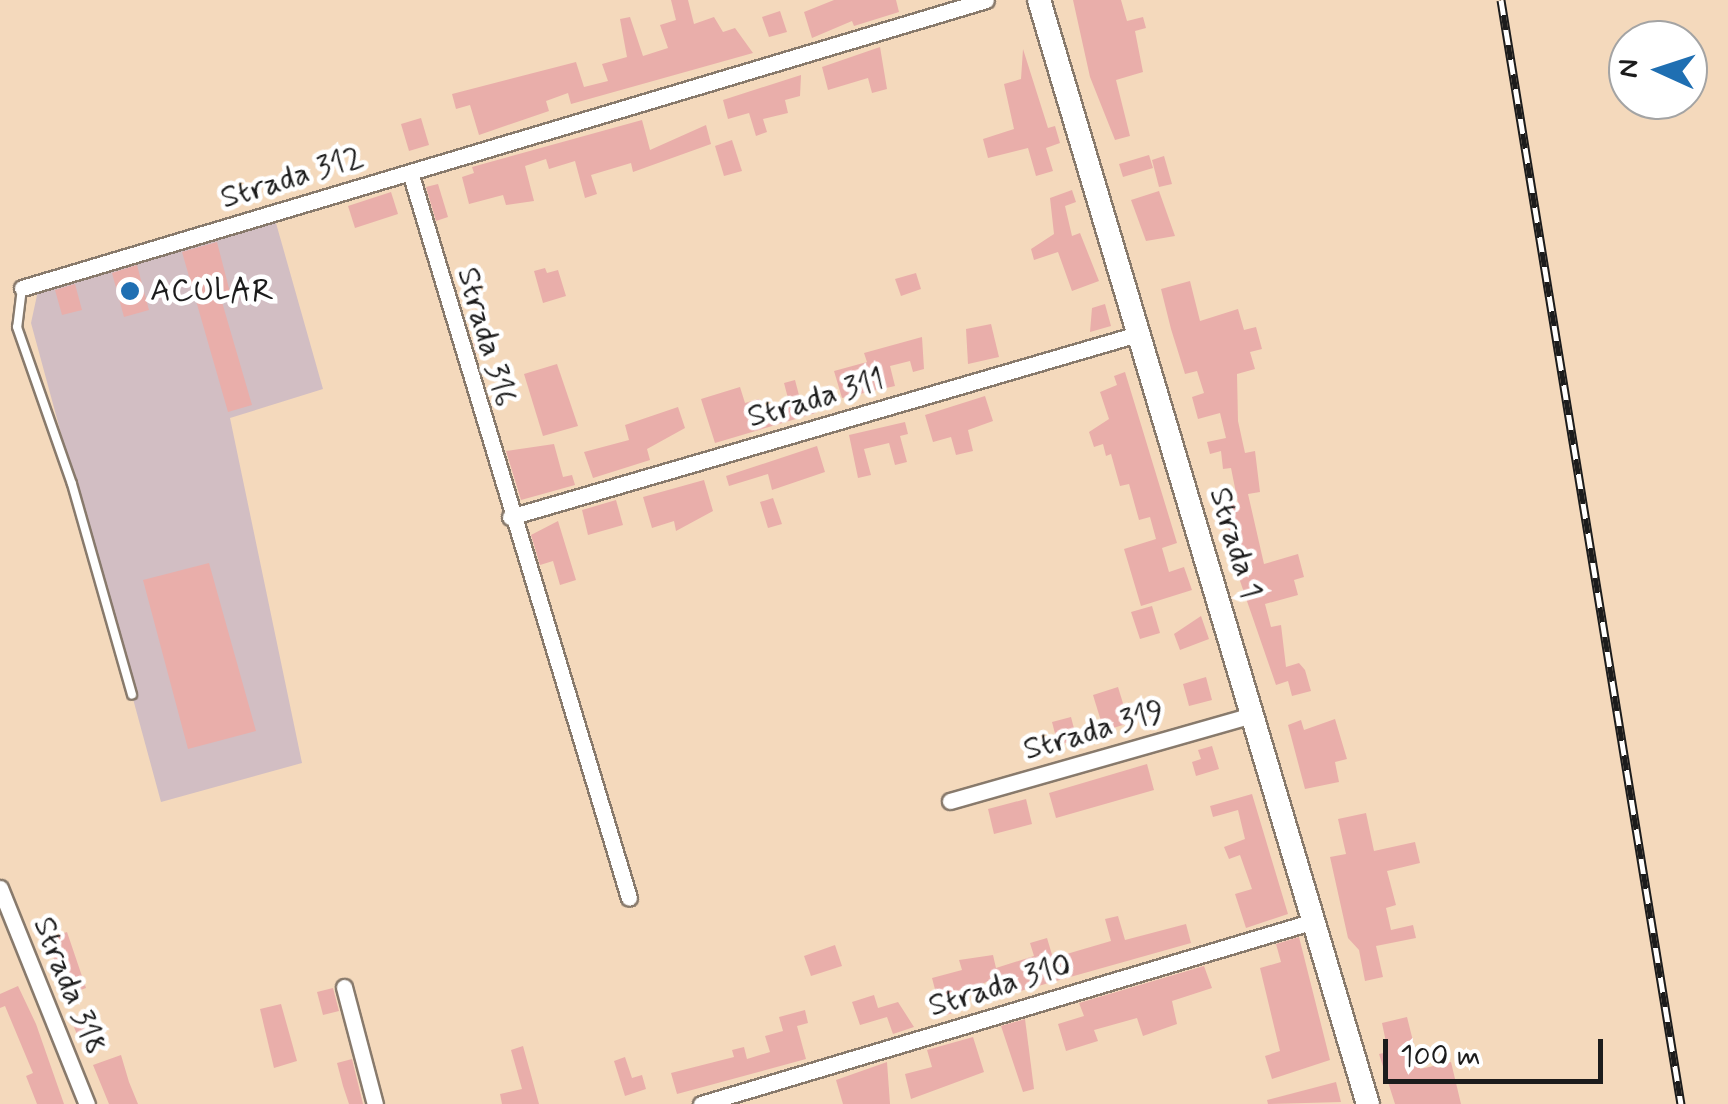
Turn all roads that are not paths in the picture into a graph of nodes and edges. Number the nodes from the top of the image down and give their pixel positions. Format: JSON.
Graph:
{"nodes":[{"id":1,"x":986,"y":0,"type":"edge"},
{"id":2,"x":1039,"y":0,"type":"edge"},
{"id":3,"x":410,"y":172,"type":"junction"},
{"id":4,"x":22,"y":288,"type":"joint"},
{"id":5,"x":1138,"y":334,"type":"junction"},
{"id":6,"x":510,"y":517,"type":"junction"},
{"id":7,"x":132,"y":695,"type":"dead end"},
{"id":8,"x":1252,"y":715,"type":"junction"},
{"id":9,"x":950,"y":801,"type":"dead end"},
{"id":10,"x":0,"y":888,"type":"edge"},
{"id":11,"x":629,"y":898,"type":"dead end"},
{"id":12,"x":1314,"y":921,"type":"junction"},
{"id":13,"x":344,"y":987,"type":"dead end"},
{"id":14,"x":87,"y":1104,"type":"edge"},
{"id":15,"x":375,"y":1104,"type":"edge"},
{"id":16,"x":702,"y":1104,"type":"edge"},
{"id":17,"x":1368,"y":1104,"type":"edge"}],
"edges":[{"from":1,"to":3,"type":"street","name":"Strada 312"},
{"from":2,"to":5,"type":"main road","name":"Strada 1"},
{"from":3,"to":4,"type":"street","name":"Strada 312"},
{"from":3,"to":6,"type":"street","name":"Strada 316"},
{"from":4,"to":7,"type":"lane","name":"Strada 312"},
{"from":5,"to":6,"type":"street","name":"Strada 311"},
{"from":5,"to":8,"type":"main road","name":"Strada 1"},
{"from":6,"to":11,"type":"street","name":"Strada 316"},
{"from":8,"to":9,"type":"street","name":"Strada 319"},
{"from":8,"to":12,"type":"main road","name":"Strada 1"},
{"from":10,"to":14,"type":"street","name":"Strada 318"},
{"from":12,"to":16,"type":"street","name":"Strada 310"},
{"from":12,"to":17,"type":"main road","name":"Strada 1"},
{"from":13,"to":15,"type":"street"}]}
